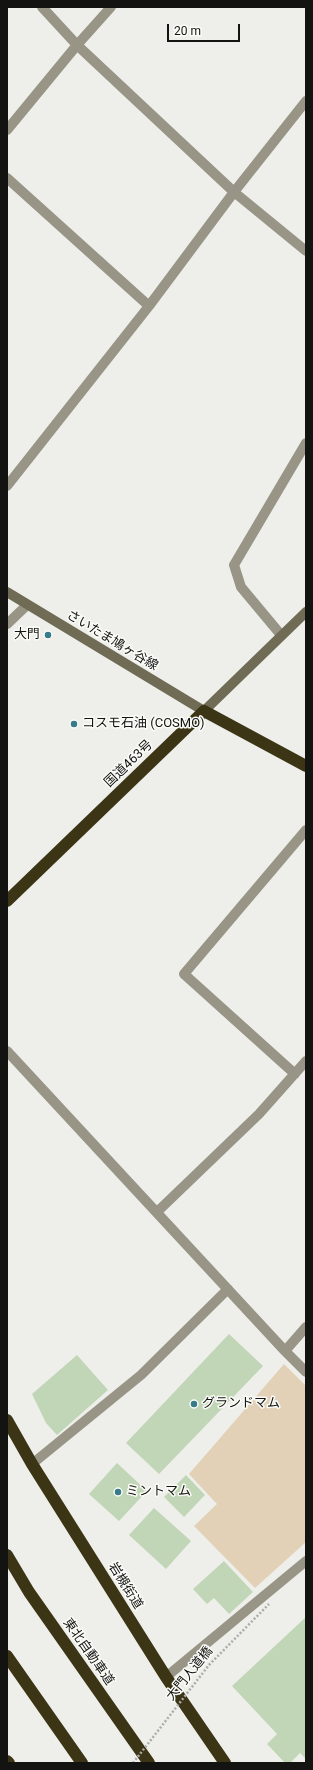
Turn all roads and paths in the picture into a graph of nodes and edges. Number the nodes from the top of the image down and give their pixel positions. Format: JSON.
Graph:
{"nodes":[{"id":1,"x":42,"y":7,"type":"edge"},
{"id":2,"x":111,"y":7,"type":"edge"},
{"id":3,"x":77,"y":45,"type":"junction"},
{"id":4,"x":306,"y":101,"type":"edge"},
{"id":5,"x":7,"y":130,"type":"edge"},
{"id":6,"x":7,"y":178,"type":"edge"},
{"id":7,"x":234,"y":192,"type":"junction"},
{"id":8,"x":306,"y":251,"type":"edge"},
{"id":9,"x":149,"y":306,"type":"junction"},
{"id":10,"x":306,"y":444,"type":"edge"},
{"id":11,"x":7,"y":486,"type":"edge"},
{"id":12,"x":7,"y":592,"type":"edge"},
{"id":13,"x":27,"y":605,"type":"junction"},
{"id":14,"x":306,"y":612,"type":"edge"},
{"id":15,"x":7,"y":624,"type":"edge"},
{"id":16,"x":281,"y":635,"type":"junction"},
{"id":17,"x":204,"y":711,"type":"junction"},
{"id":18,"x":306,"y":766,"type":"edge"},
{"id":19,"x":306,"y":830,"type":"edge"},
{"id":20,"x":7,"y":902,"type":"edge"},
{"id":21,"x":7,"y":1051,"type":"edge"},
{"id":22,"x":306,"y":1061,"type":"edge"},
{"id":23,"x":295,"y":1074,"type":"junction"},
{"id":24,"x":157,"y":1212,"type":"junction"},
{"id":25,"x":228,"y":1289,"type":"junction"},
{"id":26,"x":306,"y":1327,"type":"edge"},
{"id":27,"x":285,"y":1351,"type":"junction"},
{"id":28,"x":306,"y":1372,"type":"edge"},
{"id":29,"x":7,"y":1420,"type":"edge"},
{"id":30,"x":32,"y":1464,"type":"junction"},
{"id":31,"x":7,"y":1555,"type":"edge"},
{"id":32,"x":306,"y":1561,"type":"edge"},
{"id":33,"x":269,"y":1604,"type":"dead end"},
{"id":34,"x":7,"y":1656,"type":"edge"},
{"id":35,"x":166,"y":1677,"type":"junction"},
{"id":36,"x":82,"y":1763,"type":"edge"},
{"id":37,"x":133,"y":1763,"type":"edge"},
{"id":38,"x":149,"y":1763,"type":"edge"},
{"id":39,"x":225,"y":1763,"type":"edge"}],
"edges":[{"from":1,"to":3,"type":"street"},
{"from":2,"to":3,"type":"street"},
{"from":3,"to":5,"type":"street"},
{"from":3,"to":7,"type":"street"},
{"from":4,"to":7,"type":"street"},
{"from":6,"to":9,"type":"street"},
{"from":7,"to":8,"type":"street"},
{"from":7,"to":9,"type":"street"},
{"from":9,"to":11,"type":"street"},
{"from":10,"to":16,"type":"street"},
{"from":12,"to":13,"type":"main road","name":"さいたま鳩ヶ谷線"},
{"from":13,"to":15,"type":"street"},
{"from":13,"to":17,"type":"main road","name":"さいたま鳩ヶ谷線"},
{"from":14,"to":16,"type":"main road"},
{"from":16,"to":17,"type":"main road"},
{"from":17,"to":18,"type":"highway"},
{"from":17,"to":20,"type":"highway","name":"国道463号"},
{"from":19,"to":23,"type":"street"},
{"from":21,"to":24,"type":"street"},
{"from":22,"to":23,"type":"street"},
{"from":23,"to":24,"type":"street"},
{"from":24,"to":25,"type":"street"},
{"from":25,"to":27,"type":"street"},
{"from":25,"to":30,"type":"street"},
{"from":26,"to":27,"type":"street"},
{"from":27,"to":28,"type":"street"},
{"from":29,"to":30,"type":"highway","name":"岩槻街道"},
{"from":30,"to":35,"type":"highway","name":"岩槻街道"},
{"from":31,"to":38,"type":"highway","name":"東北自動車道"},
{"from":32,"to":35,"type":"street"},
{"from":33,"to":37,"type":"path","name":"大門人道橋","bridge":true},
{"from":34,"to":36,"type":"highway"},
{"from":35,"to":39,"type":"highway","name":"岩槻街道"}]}
